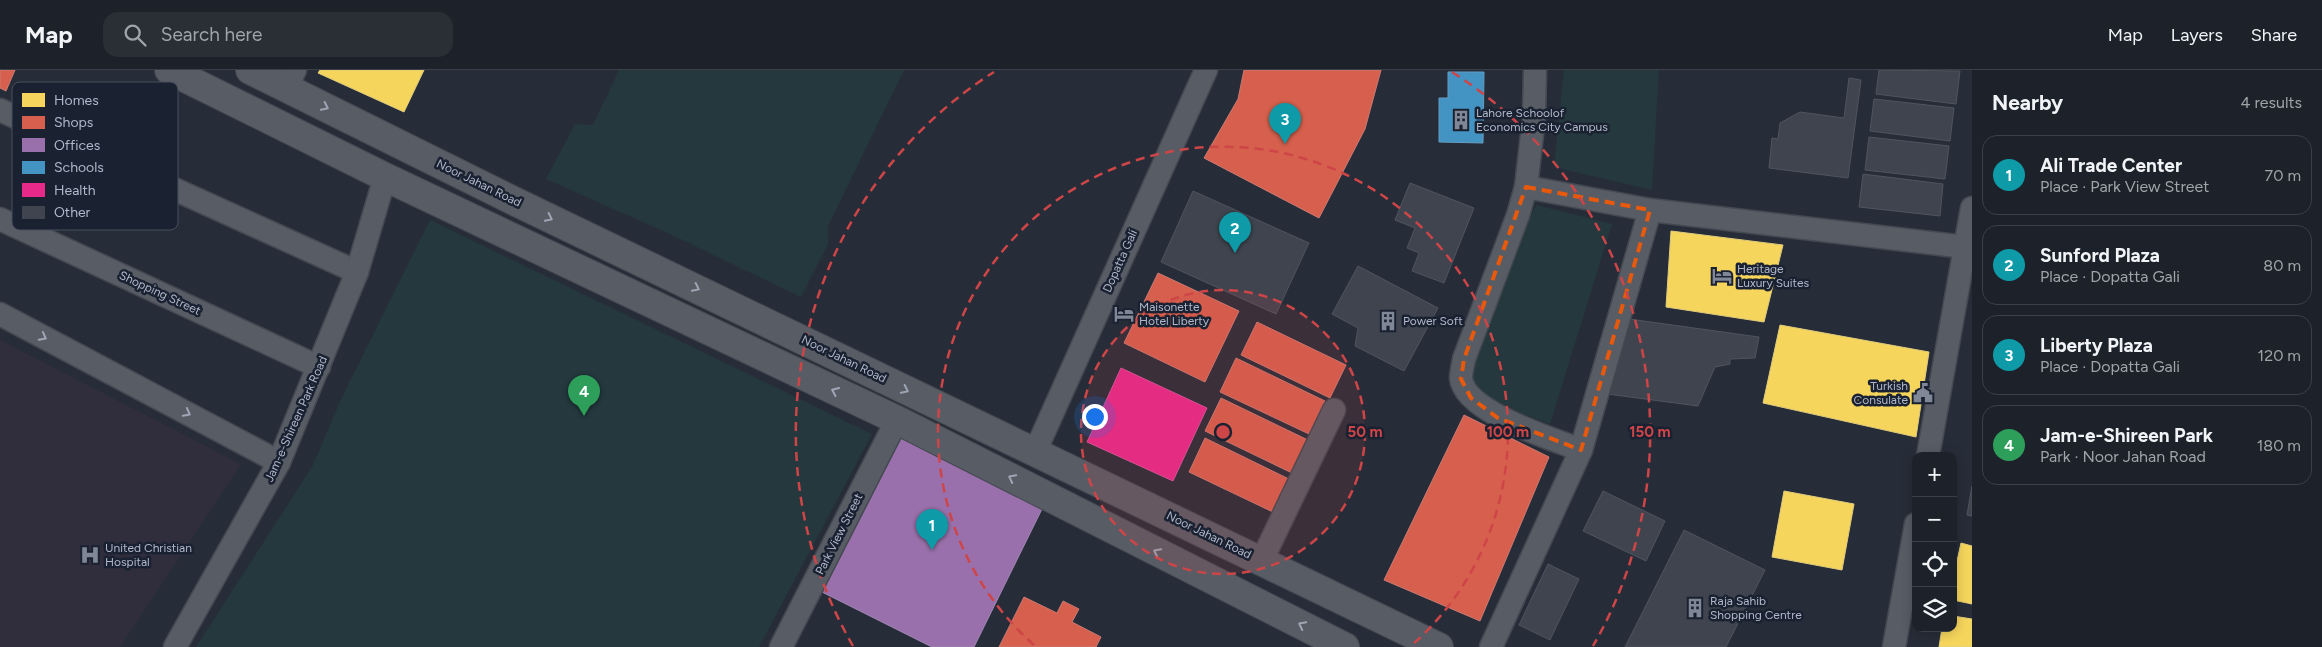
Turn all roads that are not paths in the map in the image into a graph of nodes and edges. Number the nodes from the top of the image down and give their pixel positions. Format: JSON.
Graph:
{"nodes":[{"id":1,"x":170,"y":70,"type":"edge"},
{"id":2,"x":250,"y":70,"type":"edge"},
{"id":3,"x":1206,"y":70,"type":"edge"},
{"id":4,"x":1535,"y":70,"type":"edge"},
{"id":5,"x":290,"y":79,"type":"edge"},
{"id":6,"x":0,"y":110,"type":"edge"},
{"id":7,"x":12,"y":115,"type":"edge"},
{"id":8,"x":386,"y":177,"type":"junction"},
{"id":9,"x":1526,"y":187,"type":"junction"},
{"id":10,"x":178,"y":191,"type":"edge"},
{"id":11,"x":1972,"y":208,"type":"edge"},
{"id":12,"x":1650,"y":210,"type":"junction"},
{"id":13,"x":0,"y":219,"type":"edge"},
{"id":14,"x":12,"y":225,"type":"edge"},
{"id":15,"x":24,"y":230,"type":"edge"},
{"id":16,"x":1965,"y":247,"type":"junction"},
{"id":17,"x":357,"y":272,"type":"junction"},
{"id":18,"x":0,"y":314,"type":"edge"},
{"id":19,"x":319,"y":367,"type":"junction"},
{"id":20,"x":1334,"y":410,"type":"dead end"},
{"id":21,"x":897,"y":420,"type":"junction"},
{"id":22,"x":1580,"y":450,"type":"junction"},
{"id":23,"x":1035,"y":452,"type":"junction"},
{"id":24,"x":1929,"y":452,"type":"edge"},
{"id":25,"x":279,"y":462,"type":"junction"},
{"id":26,"x":1913,"y":542,"type":"edge"},
{"id":27,"x":1262,"y":560,"type":"junction"},
{"id":28,"x":175,"y":647,"type":"edge"},
{"id":29,"x":781,"y":647,"type":"edge"},
{"id":30,"x":1345,"y":647,"type":"edge"},
{"id":31,"x":1439,"y":647,"type":"edge"},
{"id":32,"x":1491,"y":647,"type":"edge"},
{"id":33,"x":1894,"y":647,"type":"edge"}],
"edges":[{"from":1,"to":8,"type":"street"},
{"from":2,"to":5,"type":"street","name":"Noor Jahan Road"},
{"from":3,"to":23,"type":"street","name":"Dopatta Gali"},
{"from":4,"to":9,"type":"street"},
{"from":5,"to":23,"type":"street","name":"Noor Jahan Road","one_way":true},
{"from":6,"to":7,"type":"street"},
{"from":8,"to":17,"type":"street","name":"Jam-e-Shireen Park Road"},
{"from":21,"to":8,"type":"street","one_way":true},
{"from":9,"to":12,"type":"street"},
{"from":9,"to":22,"type":"street"},
{"from":10,"to":17,"type":"street"},
{"from":11,"to":16,"type":"street"},
{"from":12,"to":16,"type":"street"},
{"from":12,"to":22,"type":"street"},
{"from":13,"to":14,"type":"street","name":"Shopping Street"},
{"from":15,"to":19,"type":"street","name":"Shopping Street"},
{"from":16,"to":24,"type":"street"},
{"from":17,"to":19,"type":"street","name":"Jam-e-Shireen Park Road"},
{"from":18,"to":25,"type":"street","one_way":true},
{"from":19,"to":25,"type":"street","name":"Jam-e-Shireen Park Road"},
{"from":20,"to":27,"type":"street"},
{"from":21,"to":29,"type":"street","name":"Park View Street"},
{"from":30,"to":21,"type":"street","one_way":true},
{"from":22,"to":32,"type":"street"},
{"from":23,"to":27,"type":"street","name":"Noor Jahan Road"},
{"from":25,"to":28,"type":"street","name":"Jam-e-Shireen Park Road"},
{"from":26,"to":33,"type":"street"},
{"from":27,"to":31,"type":"street","name":"Noor Jahan Road"}]}
